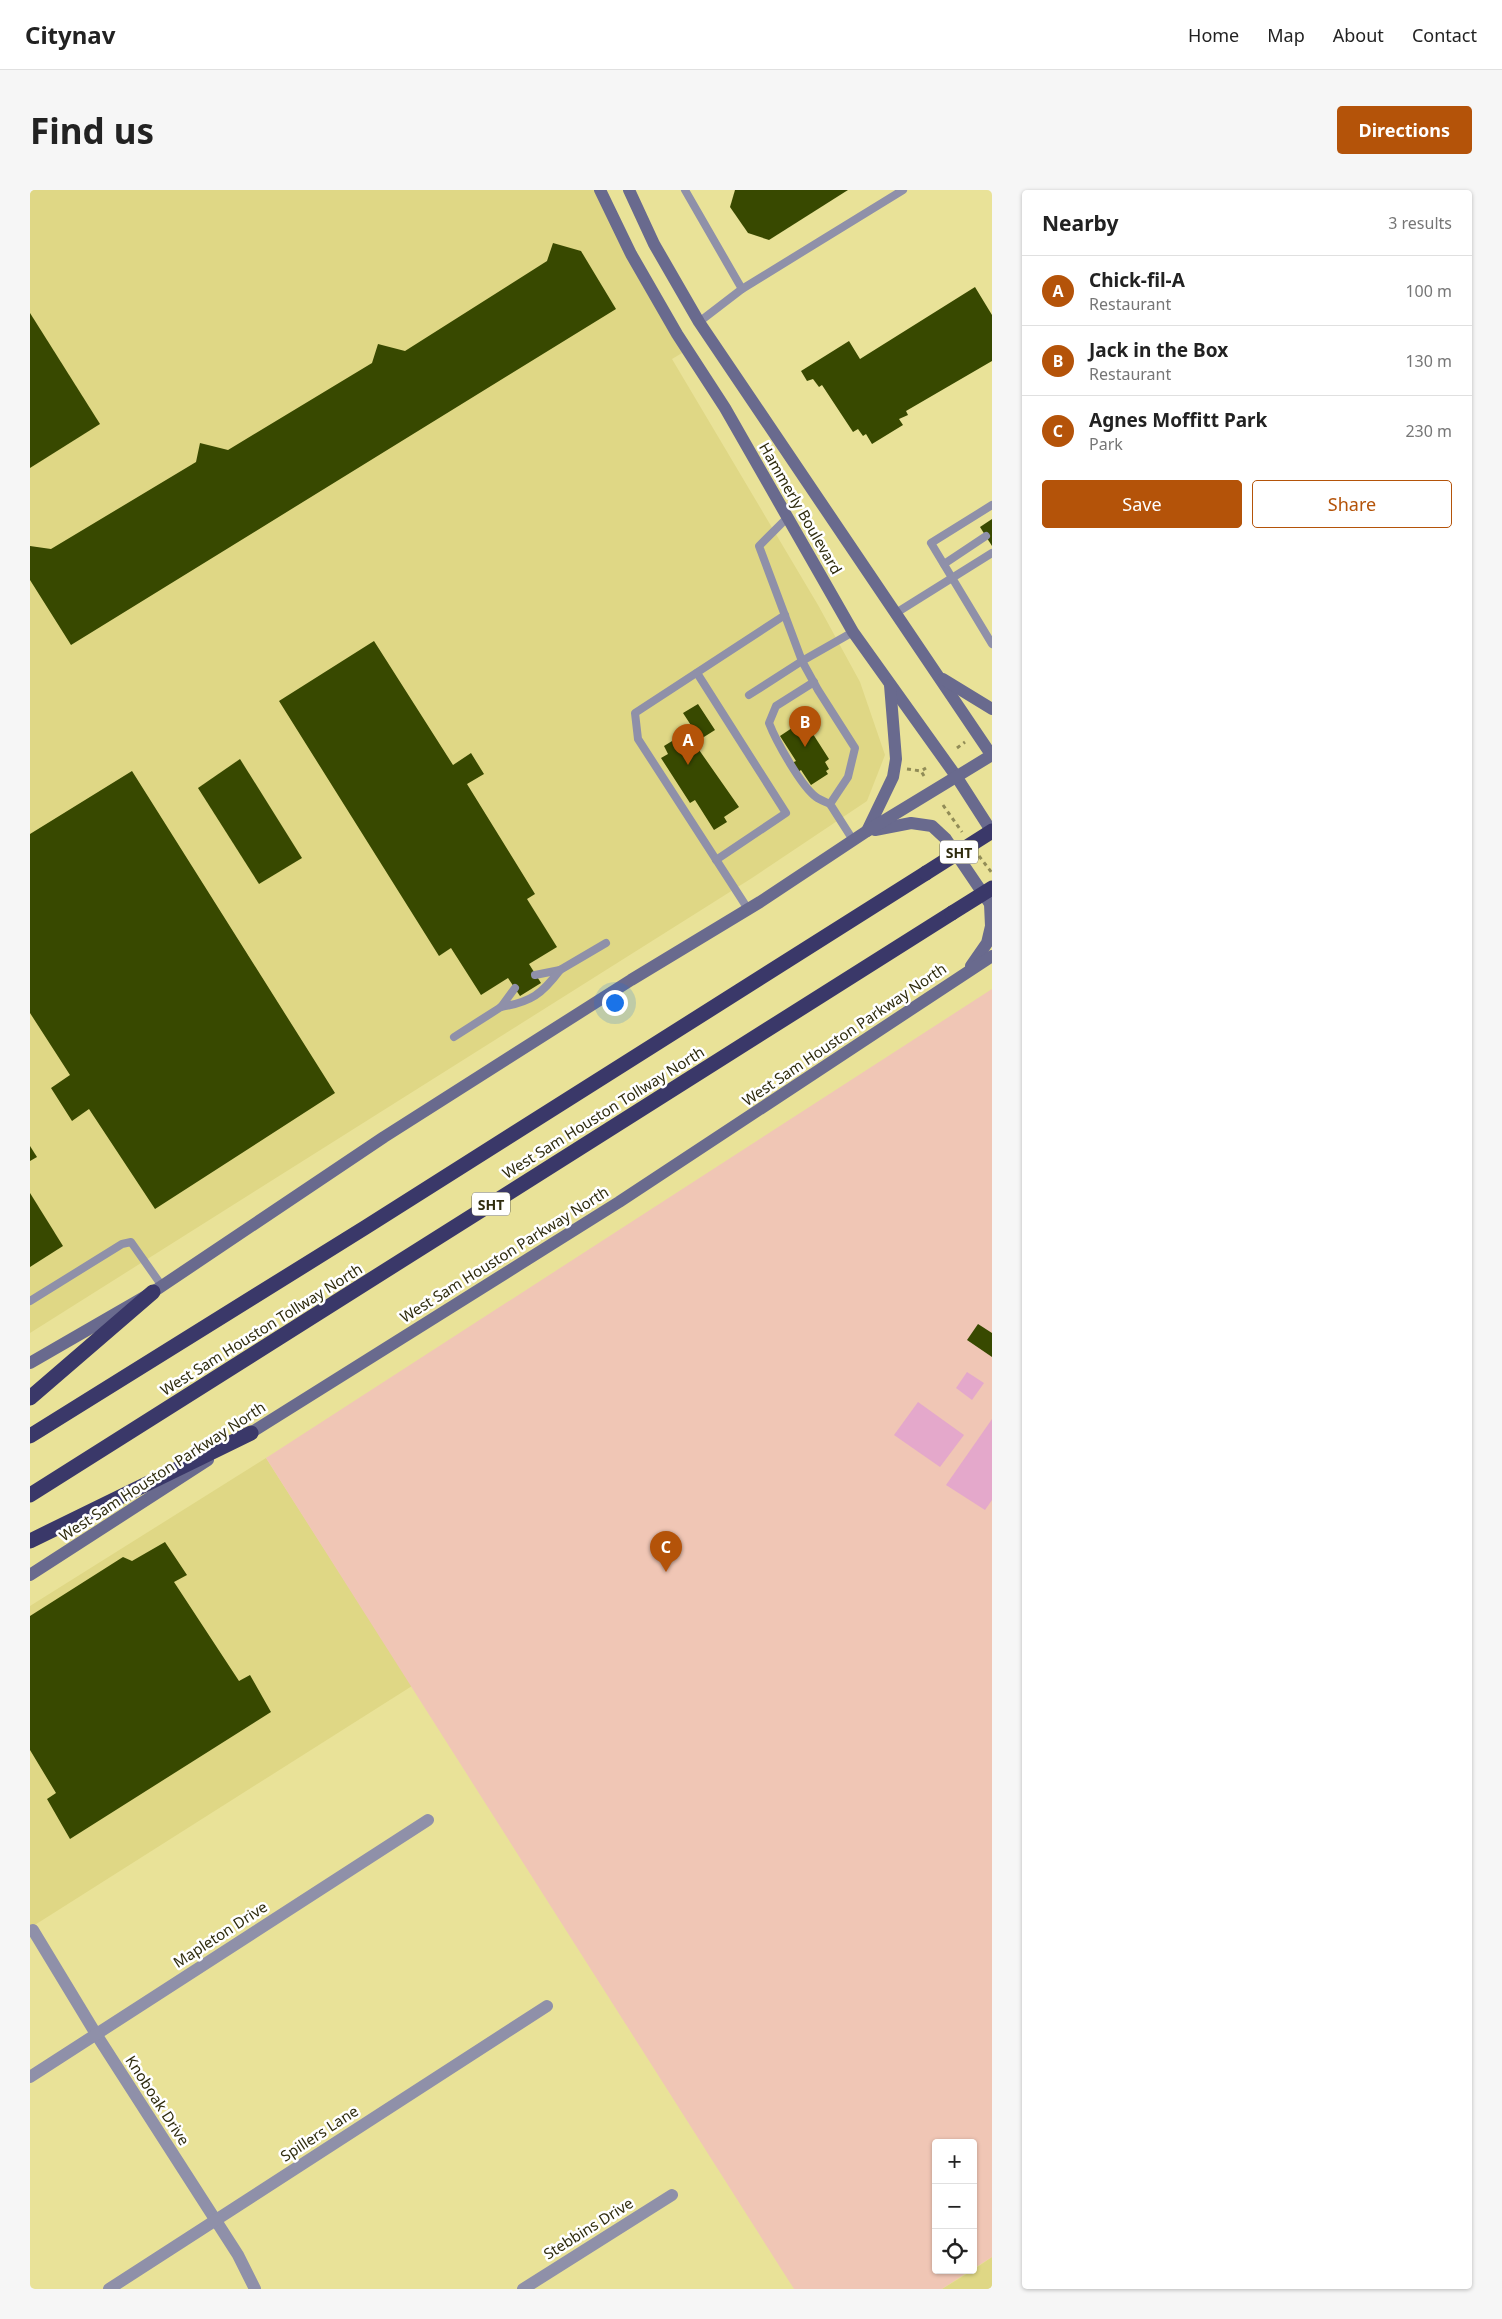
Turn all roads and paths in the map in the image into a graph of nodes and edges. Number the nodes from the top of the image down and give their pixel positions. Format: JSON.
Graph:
{"nodes":[{"id":1,"x":600,"y":190,"type":"edge"},
{"id":2,"x":628,"y":190,"type":"edge"},
{"id":3,"x":685,"y":190,"type":"edge"},
{"id":4,"x":903,"y":190,"type":"edge"},
{"id":5,"x":742,"y":289,"type":"junction"},
{"id":6,"x":699,"y":322,"type":"junction"},
{"id":7,"x":992,"y":505,"type":"edge"},
{"id":8,"x":788,"y":517,"type":"junction"},
{"id":9,"x":986,"y":536,"type":"dead end"},
{"id":10,"x":992,"y":553,"type":"edge"},
{"id":11,"x":944,"y":564,"type":"junction"},
{"id":12,"x":953,"y":578,"type":"junction"},
{"id":13,"x":896,"y":613,"type":"junction"},
{"id":14,"x":785,"y":615,"type":"junction"},
{"id":15,"x":853,"y":632,"type":"junction"},
{"id":16,"x":992,"y":644,"type":"edge"},
{"id":17,"x":802,"y":661,"type":"junction"},
{"id":18,"x":697,"y":672,"type":"junction"},
{"id":19,"x":938,"y":676,"type":"junction"},
{"id":20,"x":814,"y":682,"type":"junction"},
{"id":21,"x":890,"y":685,"type":"junction"},
{"id":22,"x":749,"y":695,"type":"dead end"},
{"id":23,"x":992,"y":710,"type":"edge"},
{"id":24,"x":965,"y":742,"type":"dead end"},
{"id":25,"x":957,"y":748,"type":"dead end"},
{"id":26,"x":992,"y":755,"type":"edge"},
{"id":27,"x":926,"y":768,"type":"dead end"},
{"id":28,"x":904,"y":769,"type":"dead end"},
{"id":29,"x":921,"y":771,"type":"junction"},
{"id":30,"x":924,"y":776,"type":"dead end"},
{"id":31,"x":956,"y":776,"type":"junction"},
{"id":32,"x":830,"y":804,"type":"junction"},
{"id":33,"x":867,"y":831,"type":"junction"},
{"id":34,"x":992,"y":831,"type":"edge"},
{"id":35,"x":854,"y":840,"type":"junction"},
{"id":36,"x":716,"y":860,"type":"junction"},
{"id":37,"x":992,"y":888,"type":"edge"},
{"id":38,"x":748,"y":910,"type":"junction"},
{"id":39,"x":606,"y":943,"type":"dead end"},
{"id":40,"x":992,"y":956,"type":"edge"},
{"id":41,"x":992,"y":966,"type":"edge"},
{"id":42,"x":560,"y":970,"type":"junction"},
{"id":43,"x":967,"y":972,"type":"junction"},
{"id":44,"x":536,"y":975,"type":"dead end"},
{"id":45,"x":515,"y":988,"type":"dead end"},
{"id":46,"x":501,"y":1007,"type":"junction"},
{"id":47,"x":454,"y":1037,"type":"dead end"},
{"id":48,"x":158,"y":1289,"type":"junction"},
{"id":49,"x":30,"y":1301,"type":"edge"},
{"id":50,"x":30,"y":1363,"type":"edge"},
{"id":51,"x":30,"y":1398,"type":"edge"},
{"id":52,"x":251,"y":1433,"type":"junction"},
{"id":53,"x":30,"y":1436,"type":"edge"},
{"id":54,"x":30,"y":1495,"type":"edge"},
{"id":55,"x":30,"y":1541,"type":"edge"},
{"id":56,"x":30,"y":1575,"type":"edge"},
{"id":57,"x":428,"y":1820,"type":"dead end"},
{"id":58,"x":33,"y":1930,"type":"dead end"},
{"id":59,"x":547,"y":2006,"type":"dead end"},
{"id":60,"x":96,"y":2034,"type":"junction"},
{"id":61,"x":30,"y":2077,"type":"edge"},
{"id":62,"x":672,"y":2195,"type":"dead end"},
{"id":63,"x":215,"y":2219,"type":"junction"},
{"id":64,"x":109,"y":2289,"type":"edge"},
{"id":65,"x":255,"y":2289,"type":"edge"},
{"id":66,"x":522,"y":2289,"type":"edge"}],
"edges":[{"from":1,"to":8,"type":"main road","name":"Hammerly Boulevard"},
{"from":2,"to":6,"type":"main road","name":"Hammerly Boulevard"},
{"from":3,"to":5,"type":"lane"},
{"from":4,"to":5,"type":"lane"},
{"from":5,"to":6,"type":"lane"},
{"from":6,"to":13,"type":"main road","name":"Hammerly Boulevard"},
{"from":7,"to":11,"type":"lane"},
{"from":8,"to":14,"type":"lane"},
{"from":8,"to":15,"type":"main road","name":"Hammerly Boulevard"},
{"from":9,"to":11,"type":"lane"},
{"from":10,"to":12,"type":"lane"},
{"from":11,"to":12,"type":"lane"},
{"from":12,"to":13,"type":"lane"},
{"from":12,"to":16,"type":"lane"},
{"from":13,"to":19,"type":"main road","name":"Hammerly Boulevard"},
{"from":14,"to":17,"type":"lane"},
{"from":14,"to":18,"type":"lane"},
{"from":15,"to":17,"type":"lane"},
{"from":15,"to":21,"type":"main road","name":"Hammerly Boulevard"},
{"from":17,"to":20,"type":"lane"},
{"from":17,"to":22,"type":"lane"},
{"from":18,"to":36,"type":"lane"},
{"from":18,"to":36,"type":"lane"},
{"from":19,"to":23,"type":"main road"},
{"from":19,"to":26,"type":"main road","name":"Hammerly Boulevard"},
{"from":20,"to":32,"type":"lane"},
{"from":20,"to":32,"type":"lane"},
{"from":21,"to":31,"type":"main road","name":"Hammerly Boulevard"},
{"from":21,"to":33,"type":"main road"},
{"from":24,"to":25,"type":"path"},
{"from":26,"to":31,"type":"main road"},
{"from":27,"to":29,"type":"path"},
{"from":28,"to":29,"type":"path"},
{"from":29,"to":30,"type":"path"},
{"from":31,"to":33,"type":"main road"},
{"from":31,"to":34,"type":"main road","name":"Hammerly Boulevard"},
{"from":32,"to":35,"type":"lane"},
{"from":33,"to":35,"type":"main road"},
{"from":33,"to":43,"type":"main road"},
{"from":34,"to":53,"type":"highway","name":"West Sam Houston Tollway North","number":"SHT","bridge":true},
{"from":35,"to":38,"type":"main road"},
{"from":36,"to":38,"type":"lane"},
{"from":37,"to":54,"type":"highway","name":"West Sam Houston Tollway North","number":"SHT","bridge":true},
{"from":38,"to":48,"type":"main road"},
{"from":39,"to":42,"type":"lane"},
{"from":40,"to":43,"type":"main road","name":"West Sam Houston Parkway North"},
{"from":41,"to":43,"type":"main road"},
{"from":42,"to":44,"type":"lane"},
{"from":42,"to":46,"type":"lane"},
{"from":43,"to":52,"type":"main road","name":"West Sam Houston Parkway North"},
{"from":45,"to":46,"type":"lane"},
{"from":46,"to":47,"type":"lane"},
{"from":48,"to":49,"type":"lane"},
{"from":48,"to":50,"type":"main road"},
{"from":48,"to":51,"type":"highway"},
{"from":52,"to":55,"type":"highway"},
{"from":52,"to":56,"type":"main road","name":"West Sam Houston Parkway North"},
{"from":57,"to":60,"type":"street","name":"Mapleton Drive"},
{"from":58,"to":60,"type":"street","name":"Knoboak Drive"},
{"from":59,"to":63,"type":"street","name":"Spillers Lane"},
{"from":60,"to":61,"type":"street","name":"Mapleton Drive"},
{"from":60,"to":63,"type":"street","name":"Knoboak Drive"},
{"from":62,"to":66,"type":"street","name":"Stebbins Drive"},
{"from":63,"to":64,"type":"street","name":"Spillers Lane"},
{"from":63,"to":65,"type":"street","name":"Knoboak Drive"}]}
